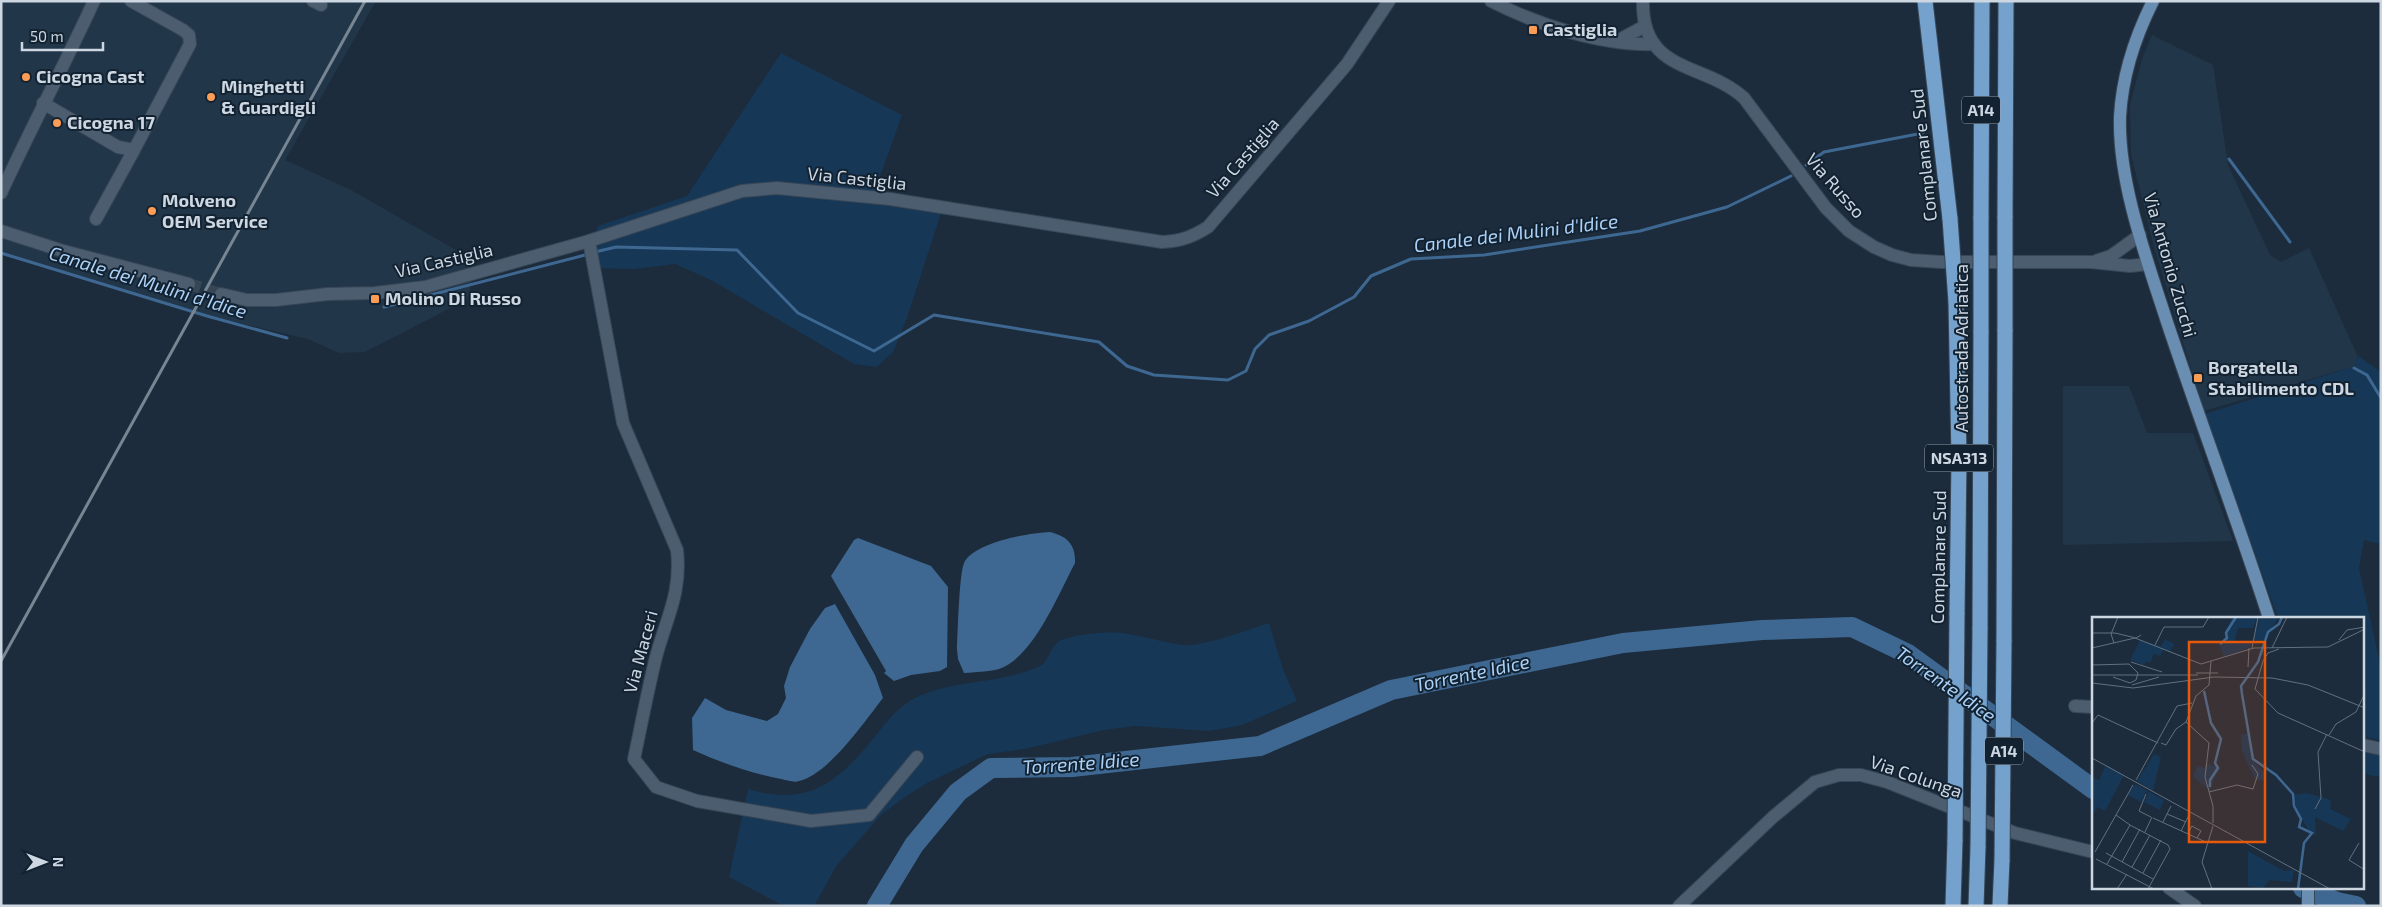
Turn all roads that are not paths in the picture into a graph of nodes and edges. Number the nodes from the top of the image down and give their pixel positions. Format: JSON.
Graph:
{"nodes":[{"id":1,"x":94,"y":1,"type":"edge"},
{"id":2,"x":131,"y":1,"type":"edge"},
{"id":3,"x":1389,"y":1,"type":"edge"},
{"id":4,"x":1491,"y":1,"type":"edge"},
{"id":5,"x":1643,"y":1,"type":"edge"},
{"id":6,"x":1925,"y":1,"type":"edge"},
{"id":7,"x":1982,"y":1,"type":"edge"},
{"id":8,"x":2006,"y":1,"type":"edge"},
{"id":9,"x":2153,"y":1,"type":"edge"},
{"id":10,"x":1645,"y":26,"type":"junction"},
{"id":11,"x":1611,"y":41,"type":"junction"},
{"id":12,"x":1654,"y":44,"type":"junction"},
{"id":13,"x":43,"y":103,"type":"junction"},
{"id":14,"x":134,"y":150,"type":"junction"},
{"id":15,"x":1,"y":192,"type":"edge"},
{"id":16,"x":96,"y":219,"type":"dead end"},
{"id":17,"x":1,"y":231,"type":"edge"},
{"id":18,"x":2140,"y":235,"type":"junction"},
{"id":19,"x":591,"y":249,"type":"junction"},
{"id":20,"x":2091,"y":262,"type":"junction"},
{"id":21,"x":2148,"y":264,"type":"junction"},
{"id":22,"x":189,"y":284,"type":"tunnel mouth"},
{"id":23,"x":221,"y":294,"type":"tunnel mouth"},
{"id":24,"x":2269,"y":617,"type":"edge"},
{"id":25,"x":2075,"y":706,"type":"dead end"},
{"id":26,"x":2092,"y":707,"type":"edge"},
{"id":27,"x":2364,"y":745,"type":"edge"},
{"id":28,"x":2381,"y":749,"type":"edge"},
{"id":29,"x":916,"y":757,"type":"dead end"},
{"id":30,"x":2092,"y":852,"type":"edge"},
{"id":31,"x":2172,"y":890,"type":"edge"},
{"id":32,"x":2308,"y":890,"type":"edge"},
{"id":33,"x":1679,"y":906,"type":"edge"},
{"id":34,"x":1953,"y":906,"type":"edge"},
{"id":35,"x":1976,"y":906,"type":"edge"},
{"id":36,"x":2000,"y":906,"type":"edge"},
{"id":37,"x":2195,"y":906,"type":"edge"},
{"id":38,"x":2308,"y":906,"type":"edge"}],
"edges":[{"from":1,"to":13,"type":"street"},
{"from":2,"to":14,"type":"street"},
{"from":3,"to":19,"type":"street","name":"Via Castiglia"},
{"from":4,"to":11,"type":"street"},
{"from":5,"to":10,"type":"street"},
{"from":6,"to":34,"type":"highway","name":"Complanare Sud","number":"NSA313","bridge":true},
{"from":7,"to":35,"type":"highway","name":"Autostrada Adriatica","number":"A14","bridge":true},
{"from":8,"to":36,"type":"highway","number":"A14","bridge":true},
{"from":9,"to":18,"type":"main road","name":"Via Antonio Zucchi"},
{"from":10,"to":11,"type":"street"},
{"from":10,"to":12,"type":"street","name":"Via Russo"},
{"from":11,"to":12,"type":"street"},
{"from":12,"to":20,"type":"street","name":"Via Russo"},
{"from":13,"to":14,"type":"street"},
{"from":13,"to":15,"type":"street"},
{"from":14,"to":16,"type":"street"},
{"from":17,"to":22,"type":"street"},
{"from":18,"to":20,"type":"street","name":"Via Russo"},
{"from":18,"to":21,"type":"main road","name":"Via Antonio Zucchi"},
{"from":19,"to":23,"type":"street","name":"Via Castiglia"},
{"from":19,"to":29,"type":"street","name":"Via Maceri"},
{"from":20,"to":21,"type":"street","name":"Via Russo"},
{"from":21,"to":24,"type":"main road","name":"Via Antonio Zucchi"},
{"from":25,"to":26,"type":"street"},
{"from":27,"to":28,"type":"street"},
{"from":30,"to":33,"type":"street","name":"Via Colunga"},
{"from":31,"to":37,"type":"street"},
{"from":32,"to":38,"type":"main road"}]}
